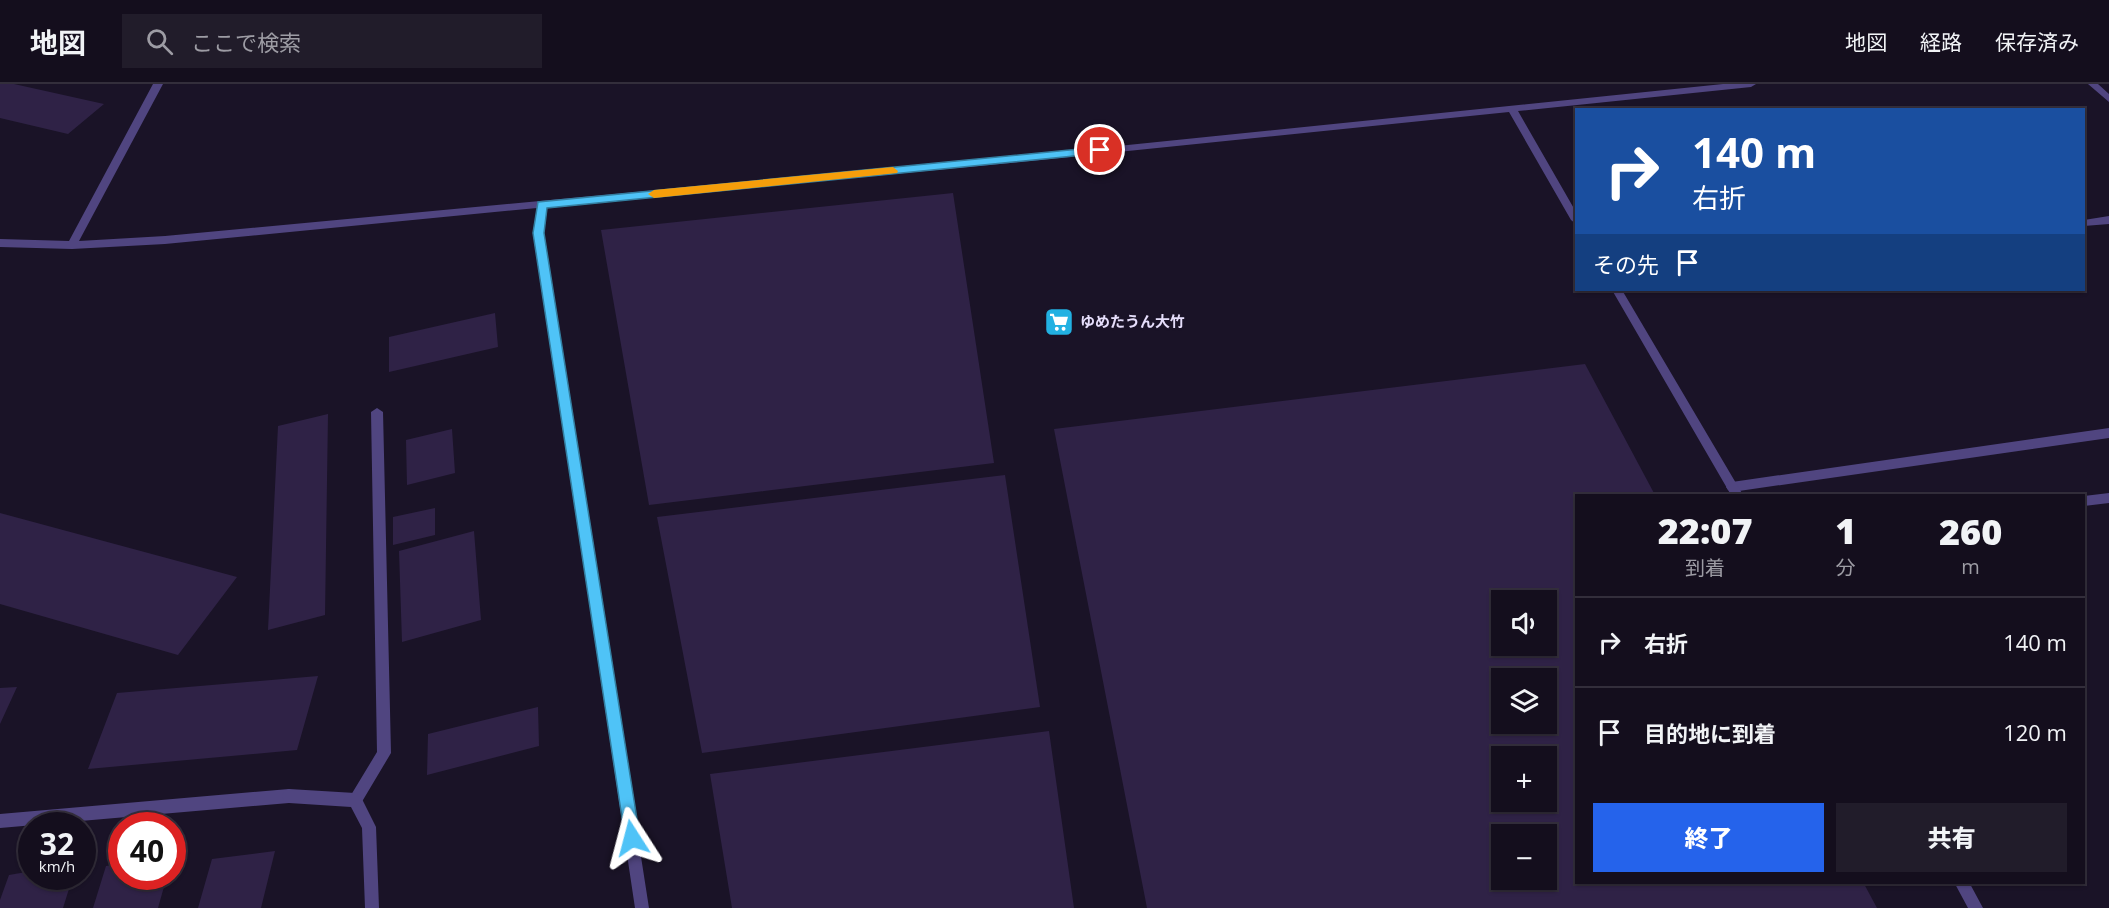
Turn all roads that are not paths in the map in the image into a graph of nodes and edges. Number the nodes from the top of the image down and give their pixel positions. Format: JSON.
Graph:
{"nodes":[{"id":1,"x":158,"y":84,"type":"edge"},
{"id":2,"x":1751,"y":84,"type":"edge"},
{"id":3,"x":2093,"y":84,"type":"edge"},
{"id":4,"x":2109,"y":99,"type":"edge"},
{"id":5,"x":1512,"y":108,"type":"junction"},
{"id":6,"x":542,"y":205,"type":"junction"},
{"id":7,"x":1575,"y":218,"type":"edge"},
{"id":8,"x":2109,"y":220,"type":"edge"},
{"id":9,"x":2085,"y":223,"type":"edge"},
{"id":10,"x":0,"y":243,"type":"edge"},
{"id":11,"x":72,"y":245,"type":"junction"},
{"id":12,"x":1618,"y":291,"type":"edge"},
{"id":13,"x":376,"y":412,"type":"dead end"},
{"id":14,"x":2109,"y":434,"type":"edge"},
{"id":15,"x":1734,"y":491,"type":"edge"},
{"id":16,"x":2109,"y":498,"type":"edge"},
{"id":17,"x":2085,"y":501,"type":"edge"},
{"id":18,"x":355,"y":801,"type":"junction"},
{"id":19,"x":0,"y":820,"type":"edge"},
{"id":20,"x":1962,"y":884,"type":"edge"},
{"id":21,"x":372,"y":908,"type":"edge"},
{"id":22,"x":642,"y":908,"type":"edge"},
{"id":23,"x":1976,"y":908,"type":"edge"}],
"edges":[{"from":1,"to":11,"type":"street"},
{"from":2,"to":5,"type":"street"},
{"from":3,"to":4,"type":"street"},
{"from":5,"to":6,"type":"street"},
{"from":5,"to":7,"type":"street"},
{"from":6,"to":11,"type":"street"},
{"from":6,"to":22,"type":"street"},
{"from":8,"to":9,"type":"street"},
{"from":10,"to":11,"type":"street"},
{"from":12,"to":15,"type":"street"},
{"from":13,"to":18,"type":"street"},
{"from":14,"to":15,"type":"street"},
{"from":16,"to":17,"type":"street"},
{"from":18,"to":19,"type":"street"},
{"from":18,"to":21,"type":"street"},
{"from":20,"to":23,"type":"street"}]}
